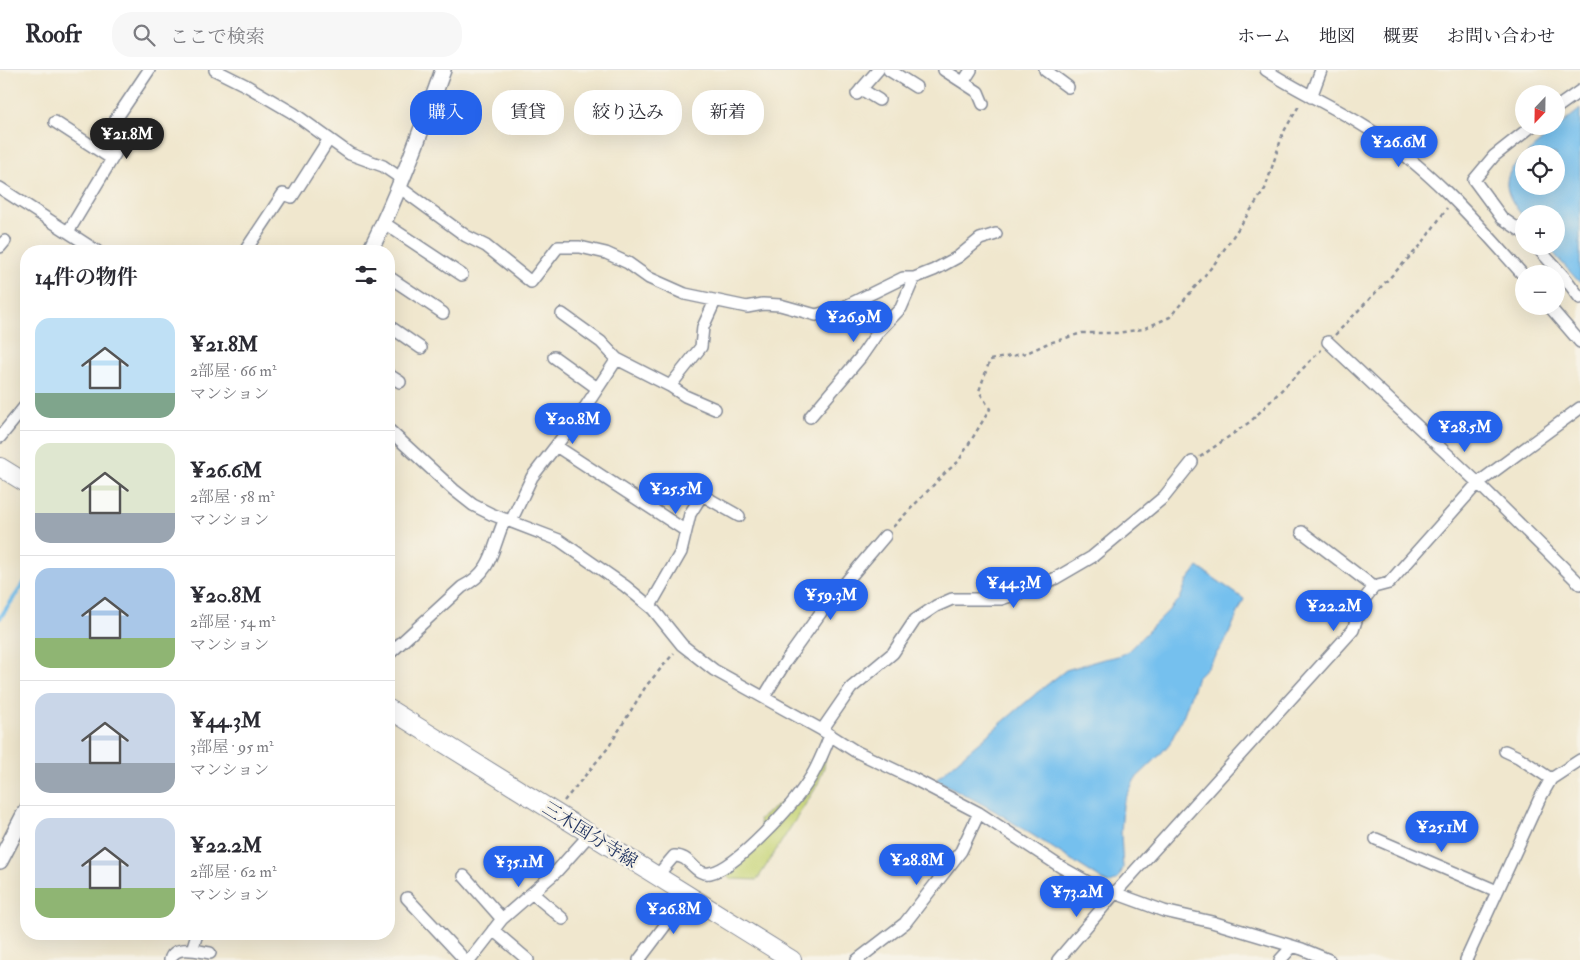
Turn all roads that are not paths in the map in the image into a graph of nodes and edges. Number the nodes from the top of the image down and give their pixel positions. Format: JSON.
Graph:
{"nodes":[{"id":1,"x":149,"y":70,"type":"edge"},
{"id":2,"x":215,"y":70,"type":"edge"},
{"id":3,"x":443,"y":70,"type":"edge"},
{"id":4,"x":878,"y":70,"type":"edge"},
{"id":5,"x":889,"y":70,"type":"edge"},
{"id":6,"x":944,"y":70,"type":"edge"},
{"id":7,"x":971,"y":70,"type":"edge"},
{"id":8,"x":1045,"y":70,"type":"edge"},
{"id":9,"x":1266,"y":70,"type":"edge"},
{"id":10,"x":1320,"y":70,"type":"edge"},
{"id":11,"x":964,"y":81,"type":"junction"},
{"id":12,"x":916,"y":87,"type":"dead end"},
{"id":13,"x":1068,"y":87,"type":"dead end"},
{"id":14,"x":1580,"y":91,"type":"edge"},
{"id":15,"x":1308,"y":95,"type":"junction"},
{"id":16,"x":880,"y":100,"type":"dead end"},
{"id":17,"x":1565,"y":102,"type":"edge"},
{"id":18,"x":982,"y":104,"type":"dead end"},
{"id":19,"x":55,"y":122,"type":"dead end"},
{"id":20,"x":1521,"y":135,"type":"edge"},
{"id":21,"x":329,"y":139,"type":"junction"},
{"id":22,"x":112,"y":159,"type":"junction"},
{"id":23,"x":400,"y":183,"type":"junction"},
{"id":24,"x":0,"y":188,"type":"edge"},
{"id":25,"x":384,"y":223,"type":"junction"},
{"id":26,"x":1515,"y":227,"type":"edge"},
{"id":27,"x":68,"y":232,"type":"junction"},
{"id":28,"x":996,"y":234,"type":"dead end"},
{"id":29,"x":89,"y":245,"type":"edge"},
{"id":30,"x":249,"y":245,"type":"edge"},
{"id":31,"x":373,"y":245,"type":"edge"},
{"id":32,"x":1544,"y":255,"type":"edge"},
{"id":33,"x":1515,"y":266,"type":"edge"},
{"id":34,"x":462,"y":275,"type":"dead end"},
{"id":35,"x":914,"y":278,"type":"junction"},
{"id":36,"x":395,"y":280,"type":"edge"},
{"id":37,"x":1580,"y":298,"type":"edge"},
{"id":38,"x":715,"y":301,"type":"junction"},
{"id":39,"x":442,"y":313,"type":"dead end"},
{"id":40,"x":562,"y":314,"type":"dead end"},
{"id":41,"x":1557,"y":315,"type":"edge"},
{"id":42,"x":395,"y":330,"type":"edge"},
{"id":43,"x":1328,"y":342,"type":"dead end"},
{"id":44,"x":1580,"y":342,"type":"edge"},
{"id":45,"x":421,"y":348,"type":"dead end"},
{"id":46,"x":554,"y":357,"type":"dead end"},
{"id":47,"x":617,"y":359,"type":"junction"},
{"id":48,"x":395,"y":379,"type":"edge"},
{"id":49,"x":400,"y":382,"type":"dead end"},
{"id":50,"x":670,"y":386,"type":"junction"},
{"id":51,"x":597,"y":388,"type":"junction"},
{"id":52,"x":1580,"y":408,"type":"edge"},
{"id":53,"x":715,"y":409,"type":"dead end"},
{"id":54,"x":20,"y":412,"type":"edge"},
{"id":55,"x":810,"y":417,"type":"dead end"},
{"id":56,"x":395,"y":436,"type":"edge"},
{"id":57,"x":0,"y":437,"type":"edge"},
{"id":58,"x":556,"y":446,"type":"junction"},
{"id":59,"x":1192,"y":462,"type":"dead end"},
{"id":60,"x":0,"y":467,"type":"edge"},
{"id":61,"x":20,"y":479,"type":"edge"},
{"id":62,"x":1478,"y":483,"type":"junction"},
{"id":63,"x":739,"y":516,"type":"dead end"},
{"id":64,"x":508,"y":520,"type":"junction"},
{"id":65,"x":686,"y":531,"type":"junction"},
{"id":66,"x":1302,"y":532,"type":"dead end"},
{"id":67,"x":885,"y":536,"type":"road end"},
{"id":68,"x":1580,"y":584,"type":"edge"},
{"id":69,"x":1374,"y":587,"type":"junction"},
{"id":70,"x":650,"y":606,"type":"junction"},
{"id":71,"x":395,"y":648,"type":"edge"},
{"id":72,"x":764,"y":697,"type":"junction"},
{"id":73,"x":395,"y":713,"type":"edge"},
{"id":74,"x":826,"y":733,"type":"junction"},
{"id":75,"x":1505,"y":751,"type":"dead end"},
{"id":76,"x":1580,"y":760,"type":"edge"},
{"id":77,"x":1551,"y":779,"type":"junction"},
{"id":78,"x":979,"y":812,"type":"junction"},
{"id":79,"x":20,"y":823,"type":"edge"},
{"id":80,"x":590,"y":834,"type":"junction"},
{"id":81,"x":1376,"y":839,"type":"dead end"},
{"id":82,"x":0,"y":861,"type":"edge"},
{"id":83,"x":464,"y":876,"type":"dead end"},
{"id":84,"x":657,"y":876,"type":"junction"},
{"id":85,"x":1497,"y":891,"type":"junction"},
{"id":86,"x":532,"y":893,"type":"junction"},
{"id":87,"x":1115,"y":893,"type":"junction"},
{"id":88,"x":688,"y":895,"type":"junction"},
{"id":89,"x":407,"y":898,"type":"dead end"},
{"id":90,"x":502,"y":919,"type":"junction"},
{"id":91,"x":563,"y":920,"type":"dead end"},
{"id":92,"x":493,"y":930,"type":"junction"},
{"id":93,"x":195,"y":940,"type":"edge"},
{"id":94,"x":1292,"y":946,"type":"junction"},
{"id":95,"x":192,"y":950,"type":"junction"},
{"id":96,"x":210,"y":953,"type":"dead end"},
{"id":97,"x":170,"y":960,"type":"edge"},
{"id":98,"x":465,"y":960,"type":"edge"},
{"id":99,"x":470,"y":960,"type":"edge"},
{"id":100,"x":528,"y":960,"type":"edge"},
{"id":101,"x":639,"y":960,"type":"edge"},
{"id":102,"x":792,"y":960,"type":"edge"},
{"id":103,"x":857,"y":960,"type":"edge"},
{"id":104,"x":1058,"y":960,"type":"edge"},
{"id":105,"x":1280,"y":960,"type":"edge"},
{"id":106,"x":1329,"y":960,"type":"edge"},
{"id":107,"x":1466,"y":960,"type":"edge"}],
"edges":[{"from":1,"to":22,"type":"street"},
{"from":2,"to":21,"type":"street"},
{"from":3,"to":23,"type":"main road"},
{"from":4,"to":16,"type":"street"},
{"from":5,"to":12,"type":"street"},
{"from":6,"to":11,"type":"street"},
{"from":7,"to":11,"type":"street"},
{"from":8,"to":13,"type":"street"},
{"from":9,"to":15,"type":"street"},
{"from":10,"to":15,"type":"street"},
{"from":11,"to":18,"type":"street"},
{"from":14,"to":17,"type":"street"},
{"from":15,"to":33,"type":"street"},
{"from":19,"to":22,"type":"street"},
{"from":20,"to":26,"type":"street"},
{"from":21,"to":23,"type":"street"},
{"from":21,"to":30,"type":"street"},
{"from":22,"to":27,"type":"street"},
{"from":23,"to":25,"type":"main road"},
{"from":23,"to":38,"type":"street"},
{"from":24,"to":27,"type":"street"},
{"from":25,"to":31,"type":"main road"},
{"from":25,"to":34,"type":"street"},
{"from":27,"to":29,"type":"street"},
{"from":28,"to":35,"type":"street"},
{"from":32,"to":37,"type":"street"},
{"from":35,"to":38,"type":"street"},
{"from":35,"to":55,"type":"street"},
{"from":36,"to":39,"type":"street"},
{"from":38,"to":50,"type":"street"},
{"from":40,"to":47,"type":"street"},
{"from":41,"to":44,"type":"street"},
{"from":42,"to":45,"type":"street"},
{"from":43,"to":62,"type":"street"},
{"from":46,"to":51,"type":"street"},
{"from":47,"to":50,"type":"street"},
{"from":47,"to":51,"type":"street"},
{"from":48,"to":49,"type":"street"},
{"from":50,"to":53,"type":"street"},
{"from":51,"to":58,"type":"street"},
{"from":52,"to":62,"type":"street"},
{"from":54,"to":57,"type":"street"},
{"from":56,"to":64,"type":"street"},
{"from":58,"to":64,"type":"street"},
{"from":58,"to":65,"type":"street"},
{"from":59,"to":74,"type":"street"},
{"from":60,"to":61,"type":"main road"},
{"from":62,"to":68,"type":"street"},
{"from":62,"to":69,"type":"street"},
{"from":63,"to":65,"type":"street"},
{"from":64,"to":70,"type":"street"},
{"from":64,"to":71,"type":"street"},
{"from":65,"to":70,"type":"street"},
{"from":66,"to":69,"type":"street"},
{"from":67,"to":72,"type":"street"},
{"from":69,"to":87,"type":"street"},
{"from":70,"to":72,"type":"street"},
{"from":72,"to":74,"type":"street"},
{"from":73,"to":80,"type":"main road","name":"三木国分寺線"},
{"from":74,"to":78,"type":"street"},
{"from":74,"to":84,"type":"street"},
{"from":75,"to":77,"type":"street"},
{"from":76,"to":77,"type":"street"},
{"from":77,"to":85,"type":"street"},
{"from":78,"to":87,"type":"street"},
{"from":78,"to":103,"type":"street"},
{"from":79,"to":82,"type":"main road"},
{"from":80,"to":84,"type":"main road","name":"三木国分寺線"},
{"from":80,"to":86,"type":"street"},
{"from":81,"to":85,"type":"street"},
{"from":83,"to":90,"type":"street"},
{"from":84,"to":88,"type":"main road","name":"三木国分寺線"},
{"from":85,"to":107,"type":"street"},
{"from":86,"to":90,"type":"street"},
{"from":86,"to":91,"type":"street"},
{"from":87,"to":94,"type":"street"},
{"from":87,"to":104,"type":"street"},
{"from":88,"to":101,"type":"street"},
{"from":88,"to":102,"type":"main road","name":"三木国分寺線"},
{"from":89,"to":98,"type":"street"},
{"from":90,"to":92,"type":"street"},
{"from":92,"to":99,"type":"street"},
{"from":92,"to":100,"type":"street"},
{"from":93,"to":95,"type":"street"},
{"from":94,"to":105,"type":"street"},
{"from":94,"to":106,"type":"street"},
{"from":95,"to":96,"type":"street"},
{"from":95,"to":97,"type":"street"}]}
